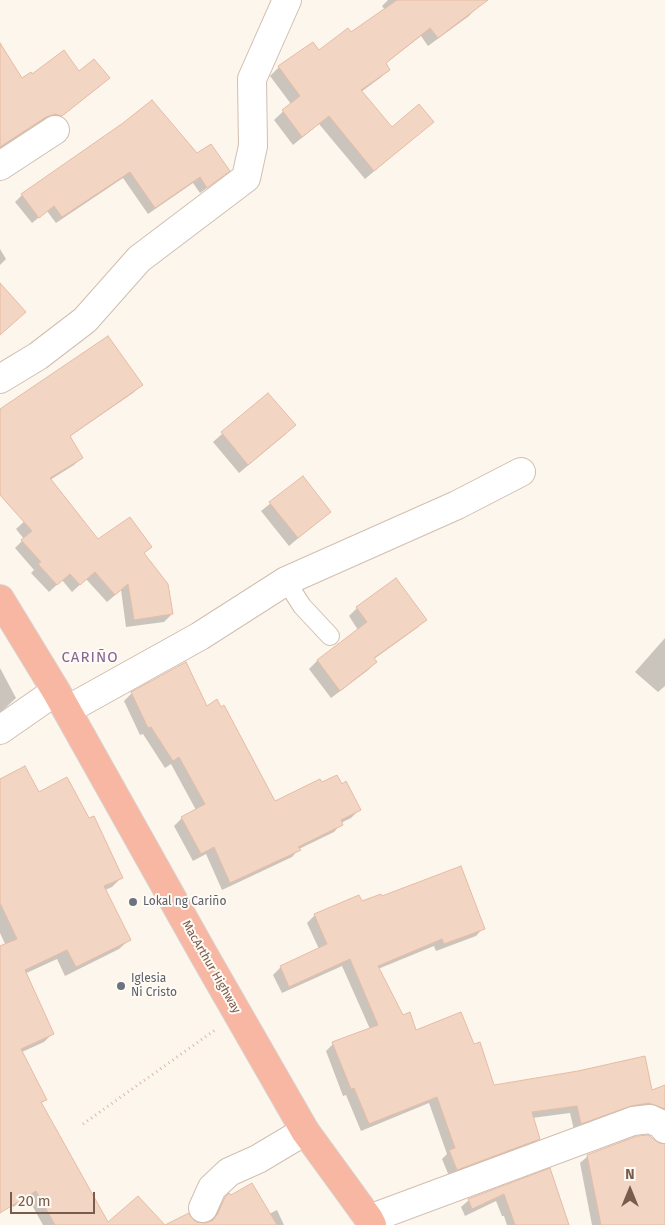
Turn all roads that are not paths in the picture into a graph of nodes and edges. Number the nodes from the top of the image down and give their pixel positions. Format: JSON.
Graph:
{"nodes":[{"id":1,"x":287,"y":0,"type":"edge"},
{"id":2,"x":55,"y":130,"type":"dead end"},
{"id":3,"x":0,"y":166,"type":"edge"},
{"id":4,"x":0,"y":379,"type":"edge"},
{"id":5,"x":521,"y":472,"type":"dead end"},
{"id":6,"x":286,"y":581,"type":"junction"},
{"id":7,"x":3,"y":612,"type":"edge"},
{"id":8,"x":330,"y":636,"type":"dead end"},
{"id":9,"x":62,"y":701,"type":"junction"},
{"id":10,"x":0,"y":730,"type":"edge"},
{"id":11,"x":665,"y":1129,"type":"edge"},
{"id":12,"x":305,"y":1130,"type":"junction"},
{"id":13,"x":203,"y":1208,"type":"dead end"},
{"id":14,"x":370,"y":1222,"type":"edge"}],
"edges":[{"from":1,"to":4,"type":"street"},
{"from":2,"to":3,"type":"street"},
{"from":5,"to":6,"type":"street"},
{"from":6,"to":8,"type":"lane"},
{"from":6,"to":9,"type":"street"},
{"from":7,"to":9,"type":"highway","name":"MacArthur Highway"},
{"from":9,"to":10,"type":"street"},
{"from":9,"to":12,"type":"highway","name":"MacArthur Highway"},
{"from":11,"to":14,"type":"street"},
{"from":12,"to":13,"type":"street"},
{"from":12,"to":14,"type":"highway","name":"MacArthur Highway"}]}
